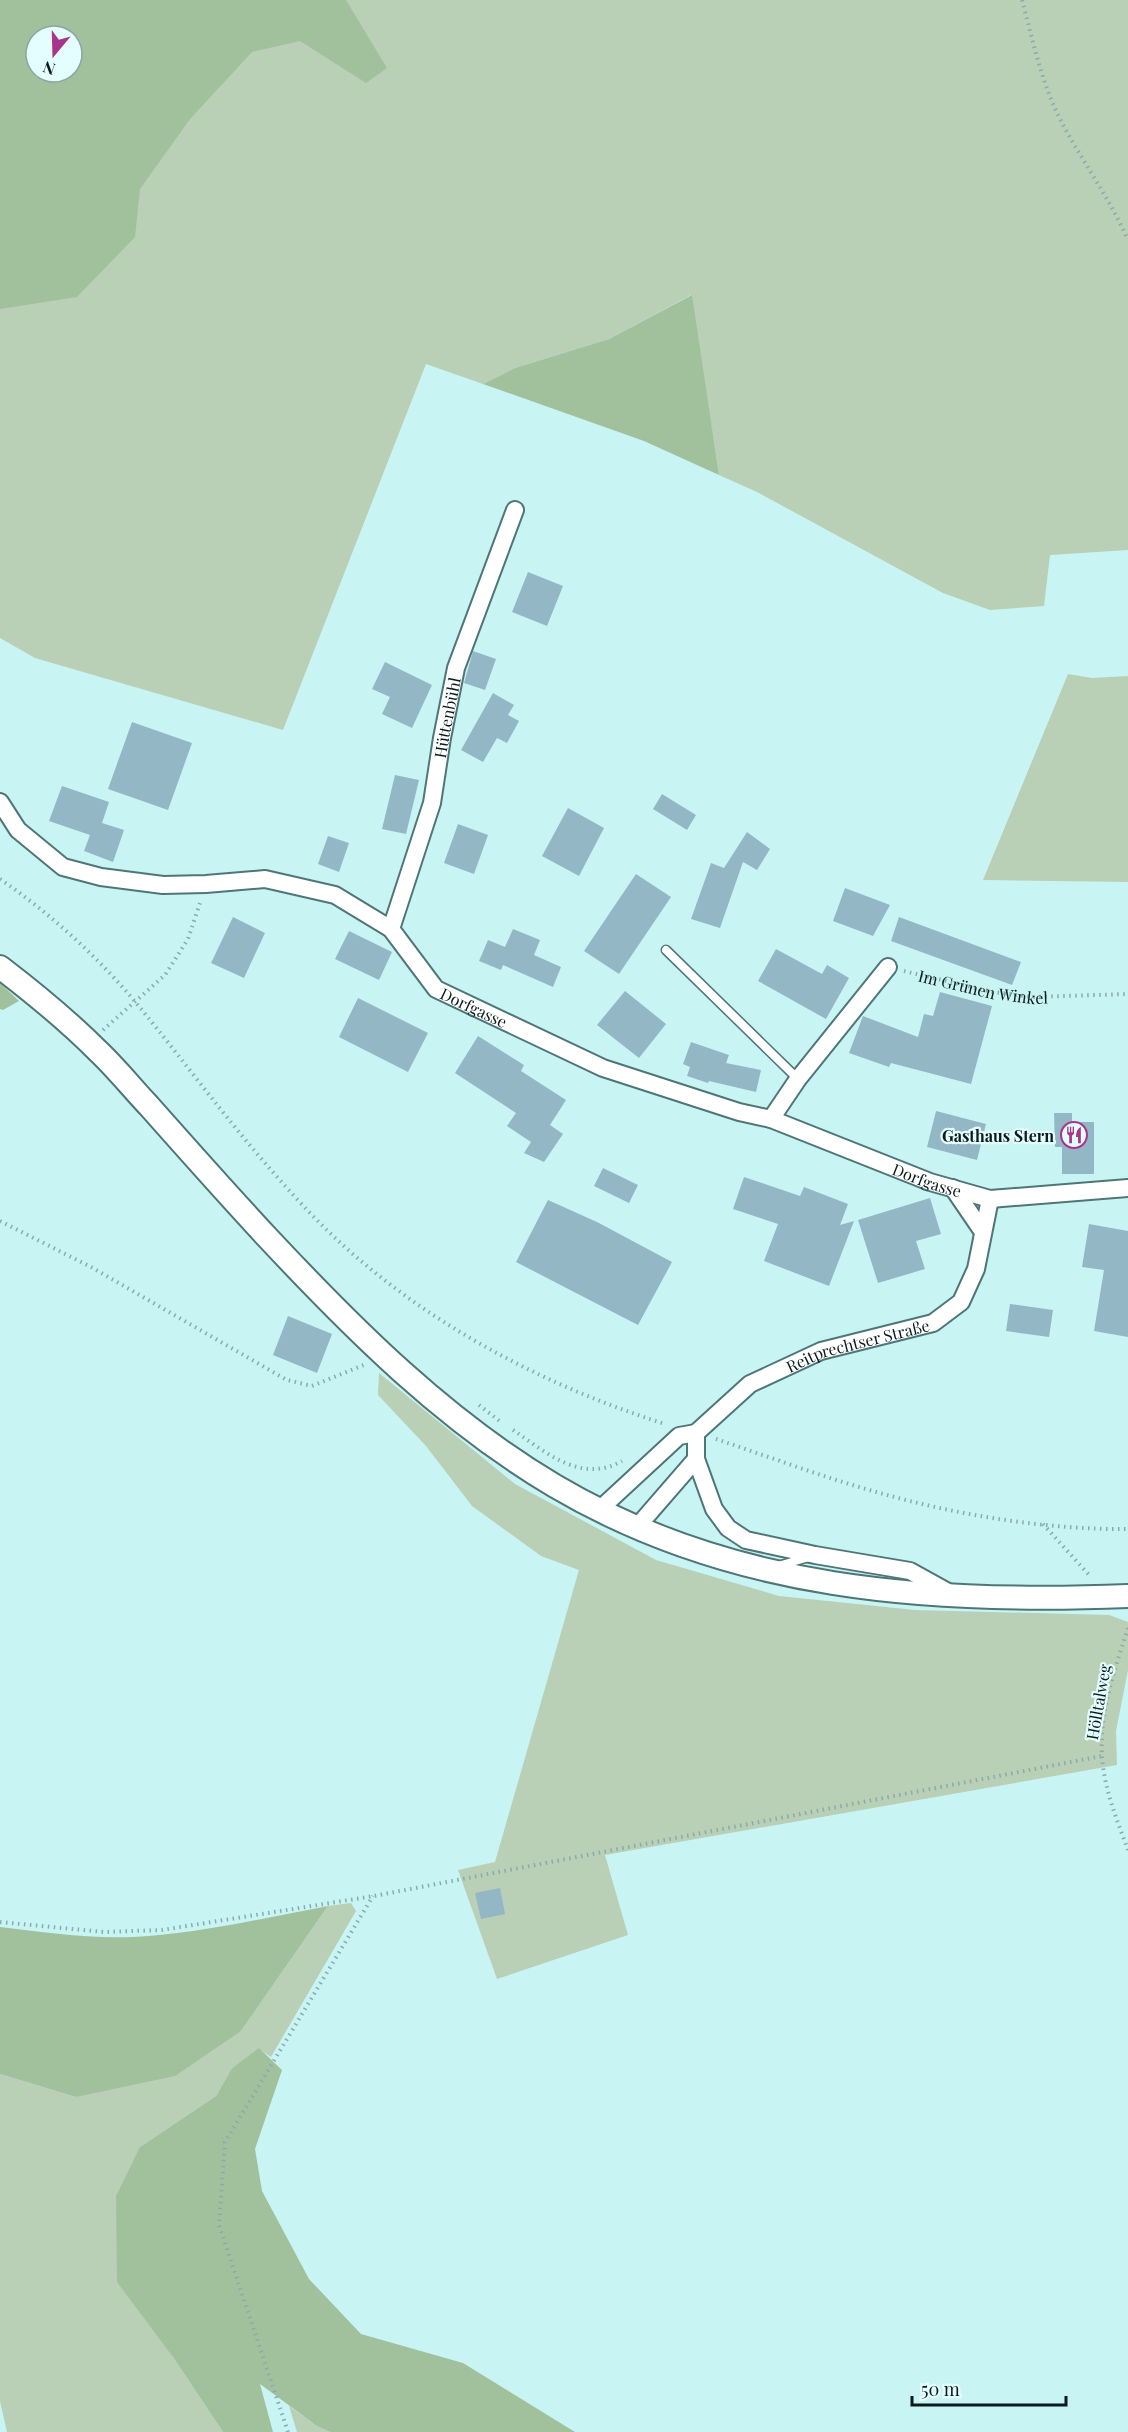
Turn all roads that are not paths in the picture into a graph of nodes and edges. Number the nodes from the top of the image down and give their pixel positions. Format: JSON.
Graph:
{"nodes":[{"id":1,"x":515,"y":510,"type":"dead end"},
{"id":2,"x":0,"y":802,"type":"edge"},
{"id":3,"x":391,"y":929,"type":"junction"},
{"id":4,"x":666,"y":951,"type":"dead end"},
{"id":5,"x":0,"y":967,"type":"edge"},
{"id":6,"x":888,"y":967,"type":"road end"},
{"id":7,"x":798,"y":1079,"type":"junction"},
{"id":8,"x":771,"y":1119,"type":"junction"},
{"id":9,"x":953,"y":1188,"type":"junction"},
{"id":10,"x":1128,"y":1188,"type":"edge"},
{"id":11,"x":990,"y":1199,"type":"junction"},
{"id":12,"x":983,"y":1232,"type":"junction"},
{"id":13,"x":696,"y":1433,"type":"junction"},
{"id":14,"x":696,"y":1459,"type":"junction"},
{"id":15,"x":599,"y":1510,"type":"junction"},
{"id":16,"x":637,"y":1527,"type":"junction"},
{"id":17,"x":815,"y":1555,"type":"junction"},
{"id":18,"x":765,"y":1570,"type":"junction"},
{"id":19,"x":1128,"y":1596,"type":"edge"},
{"id":20,"x":957,"y":1598,"type":"junction"}],
"edges":[{"from":1,"to":3,"type":"street","name":"Hüttenbühl"},
{"from":2,"to":3,"type":"street","name":"Dorfgasse"},
{"from":3,"to":8,"type":"street","name":"Dorfgasse"},
{"from":4,"to":7,"type":"lane"},
{"from":5,"to":15,"type":"main road"},
{"from":6,"to":7,"type":"street"},
{"from":7,"to":8,"type":"street"},
{"from":8,"to":9,"type":"street","name":"Dorfgasse"},
{"from":9,"to":11,"type":"street","name":"Dorfgasse"},
{"from":9,"to":12,"type":"street"},
{"from":10,"to":11,"type":"street"},
{"from":11,"to":12,"type":"street","name":"Reitprechtser Straße"},
{"from":12,"to":13,"type":"street","name":"Reitprechtser Straße"},
{"from":13,"to":14,"type":"street"},
{"from":13,"to":15,"type":"street","name":"Reitprechtser Straße"},
{"from":14,"to":16,"type":"street"},
{"from":14,"to":17,"type":"street"},
{"from":15,"to":16,"type":"main road"},
{"from":16,"to":18,"type":"main road"},
{"from":17,"to":18,"type":"lane"},
{"from":17,"to":20,"type":"street"},
{"from":18,"to":20,"type":"main road"},
{"from":19,"to":20,"type":"main road"}]}
